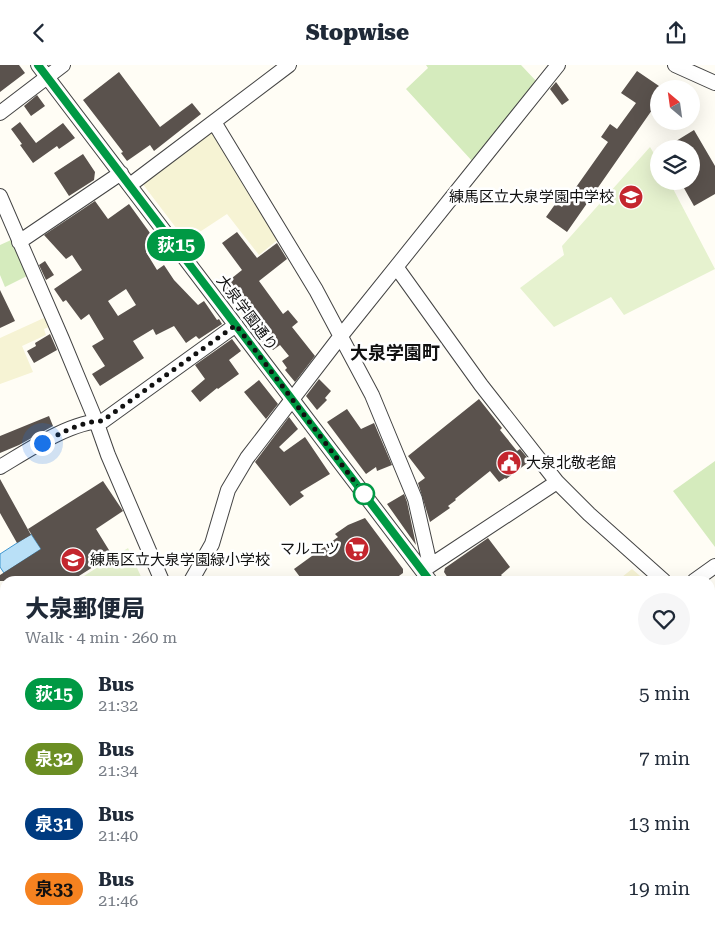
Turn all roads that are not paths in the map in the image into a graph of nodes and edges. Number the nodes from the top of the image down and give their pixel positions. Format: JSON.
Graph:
{"nodes":[{"id":1,"x":38,"y":65,"type":"edge"},
{"id":2,"x":63,"y":65,"type":"edge"},
{"id":3,"x":289,"y":65,"type":"edge"},
{"id":4,"x":558,"y":65,"type":"edge"},
{"id":5,"x":674,"y":65,"type":"edge"},
{"id":6,"x":47,"y":77,"type":"junction"},
{"id":7,"x":715,"y":83,"type":"edge"},
{"id":8,"x":0,"y":113,"type":"edge"},
{"id":9,"x":214,"y":122,"type":"junction"},
{"id":10,"x":121,"y":173,"type":"junction"},
{"id":11,"x":130,"y":185,"type":"junction"},
{"id":12,"x":0,"y":196,"type":"edge"},
{"id":13,"x":20,"y":242,"type":"junction"},
{"id":14,"x":397,"y":267,"type":"junction"},
{"id":15,"x":236,"y":325,"type":"junction"},
{"id":16,"x":340,"y":337,"type":"junction"},
{"id":17,"x":293,"y":401,"type":"junction"},
{"id":18,"x":96,"y":421,"type":"junction"},
{"id":19,"x":0,"y":467,"type":"edge"},
{"id":20,"x":557,"y":482,"type":"junction"},
{"id":21,"x":715,"y":566,"type":"edge"},
{"id":22,"x":427,"y":573,"type":"edge"},
{"id":23,"x":160,"y":576,"type":"edge"},
{"id":24,"x":194,"y":576,"type":"edge"},
{"id":25,"x":658,"y":576,"type":"edge"},
{"id":26,"x":701,"y":576,"type":"edge"}],
"edges":[{"from":1,"to":6,"type":"street","name":"大泉学園通り"},
{"from":2,"to":6,"type":"street"},
{"from":3,"to":9,"type":"street"},
{"from":4,"to":14,"type":"street"},
{"from":5,"to":7,"type":"street"},
{"from":6,"to":8,"type":"street"},
{"from":6,"to":10,"type":"street","name":"大泉学園通り"},
{"from":9,"to":11,"type":"street"},
{"from":9,"to":16,"type":"street"},
{"from":10,"to":11,"type":"street","name":"大泉学園通り"},
{"from":10,"to":13,"type":"street"},
{"from":11,"to":15,"type":"street","name":"大泉学園通り"},
{"from":12,"to":13,"type":"street"},
{"from":13,"to":18,"type":"street"},
{"from":14,"to":16,"type":"street"},
{"from":14,"to":20,"type":"street"},
{"from":15,"to":17,"type":"street","name":"大泉学園通り"},
{"from":15,"to":18,"type":"street"},
{"from":16,"to":17,"type":"street"},
{"from":16,"to":22,"type":"street"},
{"from":17,"to":22,"type":"street","name":"大泉学園通り"},
{"from":17,"to":24,"type":"street"},
{"from":18,"to":19,"type":"street"},
{"from":18,"to":23,"type":"street"},
{"from":20,"to":22,"type":"street"},
{"from":20,"to":25,"type":"street"},
{"from":21,"to":26,"type":"street"}]}
